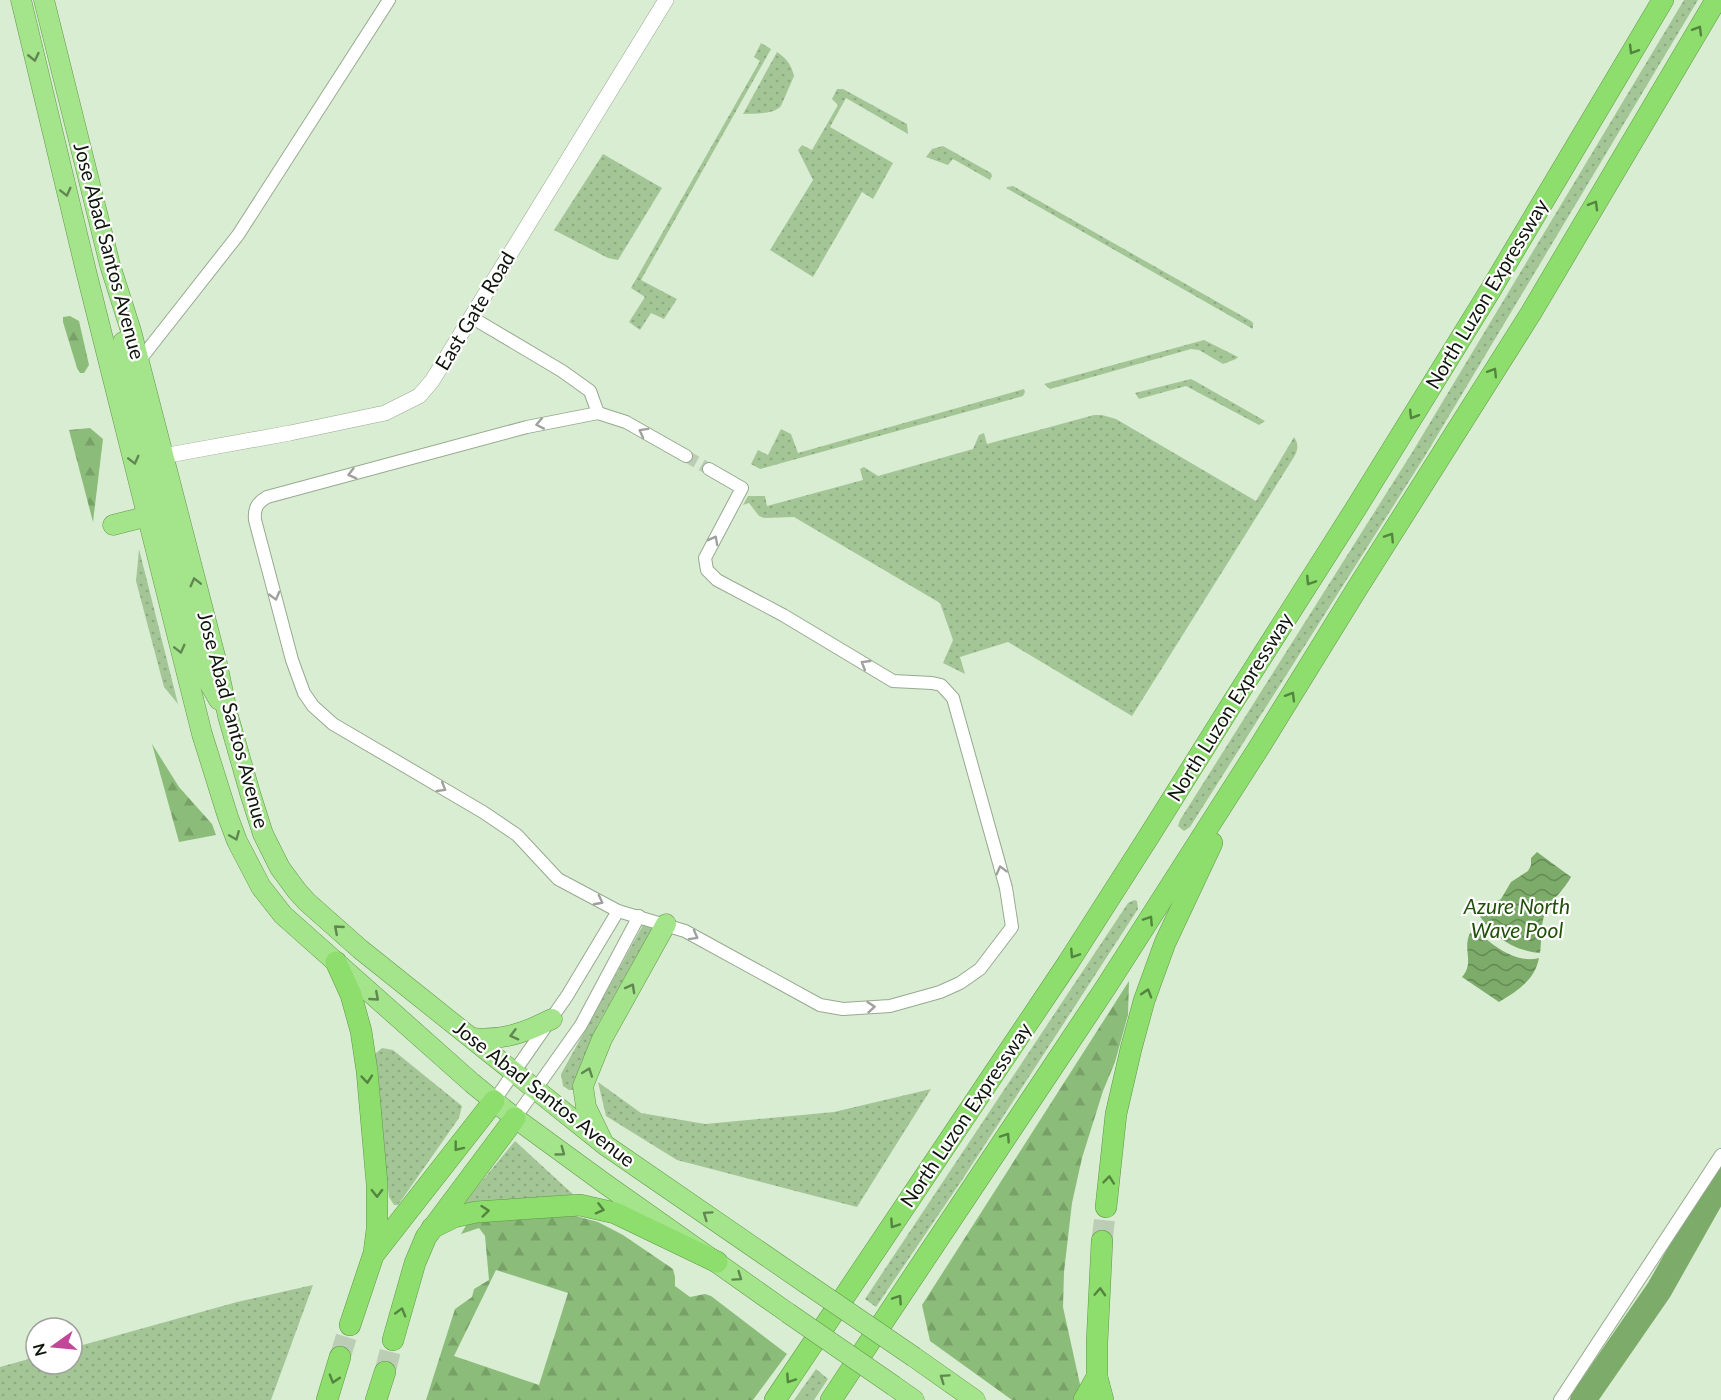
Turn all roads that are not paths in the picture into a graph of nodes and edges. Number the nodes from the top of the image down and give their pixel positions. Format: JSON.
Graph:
{"nodes":[{"id":1,"x":21,"y":0,"type":"edge"},
{"id":2,"x":44,"y":0,"type":"edge"},
{"id":3,"x":389,"y":0,"type":"edge"},
{"id":4,"x":666,"y":0,"type":"edge"},
{"id":5,"x":1663,"y":0,"type":"edge"},
{"id":6,"x":1716,"y":0,"type":"edge"},
{"id":7,"x":77,"y":129,"type":"junction"},
{"id":8,"x":52,"y":135,"type":"junction"},
{"id":9,"x":110,"y":265,"type":"junction"},
{"id":10,"x":471,"y":317,"type":"junction"},
{"id":11,"x":138,"y":361,"type":"junction"},
{"id":12,"x":598,"y":413,"type":"junction"},
{"id":13,"x":163,"y":456,"type":"junction"},
{"id":14,"x":686,"y":456,"type":"tunnel mouth"},
{"id":15,"x":709,"y":469,"type":"tunnel mouth"},
{"id":16,"x":155,"y":514,"type":"junction"},
{"id":17,"x":113,"y":525,"type":"dead end"},
{"id":18,"x":228,"y":716,"type":"junction"},
{"id":19,"x":1260,"y":746,"type":"junction"},
{"id":20,"x":618,"y":911,"type":"junction"},
{"id":21,"x":639,"y":916,"type":"junction"},
{"id":22,"x":666,"y":924,"type":"junction"},
{"id":23,"x":336,"y":963,"type":"junction"},
{"id":24,"x":552,"y":1019,"type":"junction"},
{"id":25,"x":473,"y":1038,"type":"junction"},
{"id":26,"x":514,"y":1072,"type":"junction"},
{"id":27,"x":536,"y":1090,"type":"junction"},
{"id":28,"x":494,"y":1101,"type":"junction"},
{"id":29,"x":514,"y":1118,"type":"junction"},
{"id":30,"x":605,"y":1145,"type":"junction"},
{"id":31,"x":1721,"y":1155,"type":"edge"},
{"id":32,"x":1106,"y":1207,"type":"tunnel mouth"},
{"id":33,"x":432,"y":1228,"type":"junction"},
{"id":34,"x":1102,"y":1241,"type":"tunnel mouth"},
{"id":35,"x":374,"y":1253,"type":"junction"},
{"id":36,"x":717,"y":1262,"type":"junction"},
{"id":37,"x":350,"y":1325,"type":"tunnel mouth"},
{"id":38,"x":393,"y":1340,"type":"tunnel mouth"},
{"id":39,"x":340,"y":1357,"type":"tunnel mouth"},
{"id":40,"x":384,"y":1372,"type":"tunnel mouth"},
{"id":41,"x":1097,"y":1377,"type":"junction"},
{"id":42,"x":327,"y":1400,"type":"edge"},
{"id":43,"x":376,"y":1400,"type":"edge"},
{"id":44,"x":775,"y":1400,"type":"edge"},
{"id":45,"x":831,"y":1400,"type":"edge"},
{"id":46,"x":914,"y":1400,"type":"edge"},
{"id":47,"x":975,"y":1400,"type":"edge"},
{"id":48,"x":1084,"y":1400,"type":"edge"},
{"id":49,"x":1103,"y":1400,"type":"edge"},
{"id":50,"x":1560,"y":1400,"type":"edge"}],
"edges":[{"from":1,"to":8,"type":"highway","name":"Jose Abad Santos Avenue","one_way":true},
{"from":2,"to":7,"type":"highway","name":"Jose Abad Santos Avenue"},
{"from":3,"to":11,"type":"street"},
{"from":4,"to":10,"type":"street","name":"East Gate Road"},
{"from":5,"to":44,"type":"highway","name":"North Luzon Expressway","one_way":true},
{"from":19,"to":6,"type":"highway","one_way":true},
{"from":7,"to":8,"type":"highway"},
{"from":7,"to":9,"type":"highway","name":"Jose Abad Santos Avenue"},
{"from":8,"to":16,"type":"highway","name":"Jose Abad Santos Avenue","one_way":true},
{"from":9,"to":11,"type":"highway","name":"Jose Abad Santos Avenue"},
{"from":9,"to":16,"type":"highway"},
{"from":10,"to":12,"type":"street"},
{"from":10,"to":13,"type":"street","name":"East Gate Road"},
{"from":11,"to":13,"type":"highway","name":"Jose Abad Santos Avenue"},
{"from":14,"to":12,"type":"street","one_way":true},
{"from":12,"to":20,"type":"street","one_way":true},
{"from":18,"to":13,"type":"highway","name":"Jose Abad Santos Avenue","one_way":true},
{"from":22,"to":15,"type":"street","one_way":true},
{"from":16,"to":17,"type":"highway"},
{"from":16,"to":18,"type":"highway"},
{"from":16,"to":23,"type":"highway","name":"Jose Abad Santos Avenue","one_way":true},
{"from":25,"to":18,"type":"highway","name":"Jose Abad Santos Avenue","one_way":true},
{"from":32,"to":19,"type":"highway","one_way":true},
{"from":45,"to":19,"type":"highway","one_way":true},
{"from":20,"to":21,"type":"street"},
{"from":20,"to":24,"type":"street"},
{"from":21,"to":22,"type":"street"},
{"from":21,"to":27,"type":"street"},
{"from":30,"to":22,"type":"highway","one_way":true},
{"from":23,"to":28,"type":"highway","name":"Jose Abad Santos Avenue","one_way":true},
{"from":23,"to":35,"type":"highway","one_way":true},
{"from":24,"to":25,"type":"highway","one_way":true},
{"from":24,"to":26,"type":"street"},
{"from":25,"to":26,"type":"highway","name":"Jose Abad Santos Avenue"},
{"from":26,"to":27,"type":"highway","name":"Jose Abad Santos Avenue"},
{"from":26,"to":28,"type":"street"},
{"from":27,"to":29,"type":"street"},
{"from":27,"to":30,"type":"highway","name":"Jose Abad Santos Avenue"},
{"from":28,"to":29,"type":"highway","name":"Jose Abad Santos Avenue"},
{"from":28,"to":35,"type":"highway","one_way":true},
{"from":29,"to":33,"type":"highway"},
{"from":29,"to":36,"type":"highway","name":"Jose Abad Santos Avenue","one_way":true},
{"from":47,"to":30,"type":"highway","name":"Jose Abad Santos Avenue","one_way":true,"bridge":true},
{"from":31,"to":50,"type":"street"},
{"from":33,"to":36,"type":"highway","one_way":true},
{"from":38,"to":33,"type":"highway","one_way":true},
{"from":41,"to":34,"type":"highway","one_way":true},
{"from":35,"to":37,"type":"highway"},
{"from":36,"to":46,"type":"highway","name":"Jose Abad Santos Avenue","one_way":true,"bridge":true},
{"from":39,"to":42,"type":"highway","one_way":true},
{"from":40,"to":43,"type":"highway"},
{"from":41,"to":48,"type":"highway"},
{"from":41,"to":49,"type":"highway"}]}
